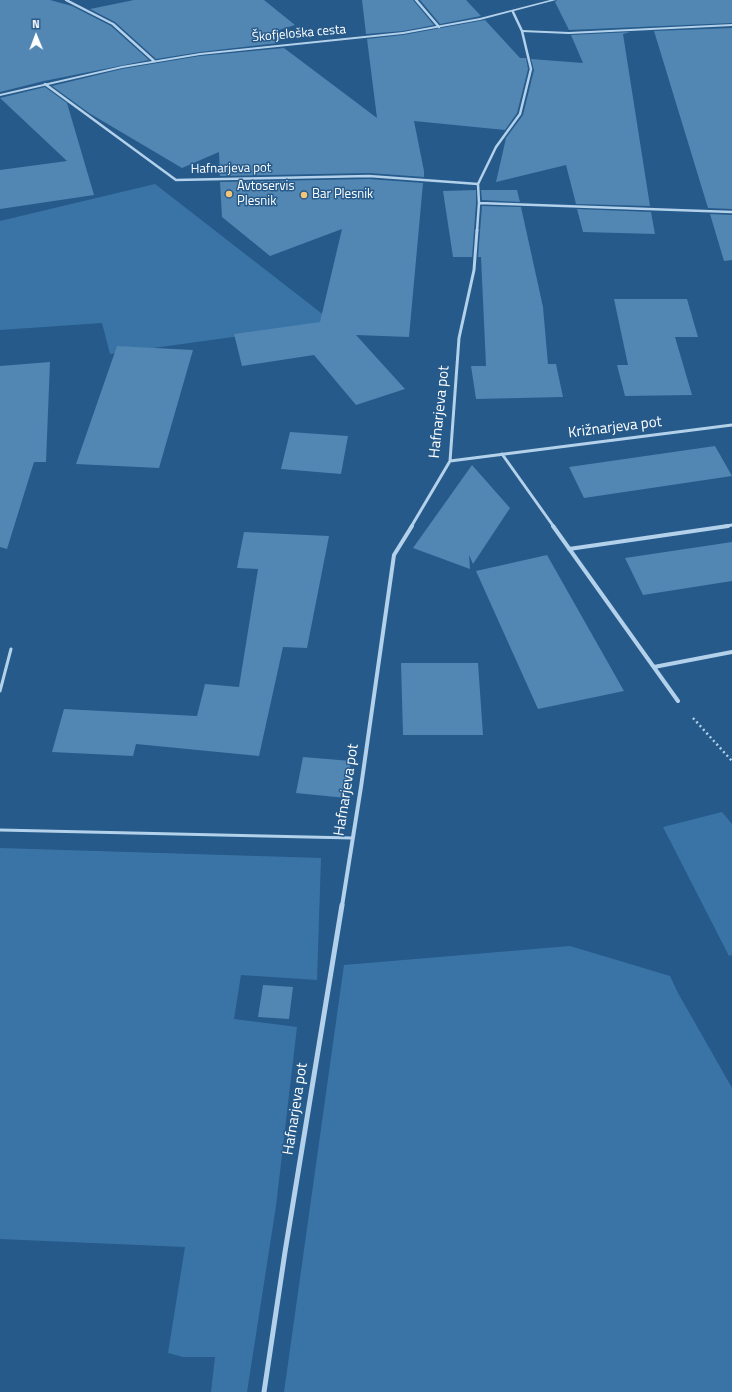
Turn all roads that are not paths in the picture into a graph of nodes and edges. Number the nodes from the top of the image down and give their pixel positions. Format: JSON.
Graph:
{"nodes":[{"id":1,"x":66,"y":0,"type":"edge"},
{"id":2,"x":416,"y":0,"type":"edge"},
{"id":3,"x":554,"y":0,"type":"edge"},
{"id":4,"x":512,"y":12,"type":"junction"},
{"id":5,"x":732,"y":25,"type":"edge"},
{"id":6,"x":439,"y":27,"type":"junction"},
{"id":7,"x":522,"y":31,"type":"junction"},
{"id":8,"x":154,"y":61,"type":"junction"},
{"id":9,"x":46,"y":84,"type":"junction"},
{"id":10,"x":0,"y":95,"type":"edge"},
{"id":11,"x":478,"y":184,"type":"junction"},
{"id":12,"x":479,"y":203,"type":"junction"},
{"id":13,"x":732,"y":212,"type":"edge"},
{"id":14,"x":732,"y":425,"type":"edge"},
{"id":15,"x":502,"y":454,"type":"junction"},
{"id":16,"x":450,"y":461,"type":"junction"},
{"id":17,"x":732,"y":525,"type":"edge"},
{"id":18,"x":570,"y":549,"type":"junction"},
{"id":19,"x":11,"y":649,"type":"dead end"},
{"id":20,"x":732,"y":652,"type":"edge"},
{"id":21,"x":654,"y":667,"type":"junction"},
{"id":22,"x":0,"y":691,"type":"edge"},
{"id":23,"x":678,"y":701,"type":"road end"},
{"id":24,"x":0,"y":830,"type":"edge"},
{"id":25,"x":352,"y":838,"type":"junction"},
{"id":26,"x":264,"y":1392,"type":"edge"}],
"edges":[{"from":1,"to":8,"type":"street"},
{"from":2,"to":6,"type":"street"},
{"from":3,"to":4,"type":"street","name":"Škofjeloška cesta"},
{"from":4,"to":6,"type":"street","name":"Škofjeloška cesta"},
{"from":4,"to":7,"type":"street","name":"Hafnarjeva pot"},
{"from":5,"to":7,"type":"lane"},
{"from":6,"to":8,"type":"street","name":"Škofjeloška cesta"},
{"from":7,"to":11,"type":"street","name":"Hafnarjeva pot"},
{"from":8,"to":9,"type":"street","name":"Škofjeloška cesta"},
{"from":9,"to":10,"type":"street","name":"Škofjeloška cesta"},
{"from":9,"to":11,"type":"street","name":"Hafnarjeva pot"},
{"from":11,"to":12,"type":"street","name":"Hafnarjeva pot"},
{"from":12,"to":13,"type":"street"},
{"from":12,"to":16,"type":"street","name":"Hafnarjeva pot"},
{"from":14,"to":15,"type":"street","name":"Križnarjeva pot"},
{"from":15,"to":16,"type":"street","name":"Križnarjeva pot"},
{"from":15,"to":18,"type":"street"},
{"from":16,"to":25,"type":"street","name":"Hafnarjeva pot"},
{"from":17,"to":18,"type":"street"},
{"from":18,"to":21,"type":"street"},
{"from":19,"to":22,"type":"lane"},
{"from":20,"to":21,"type":"street"},
{"from":21,"to":23,"type":"street"},
{"from":24,"to":25,"type":"lane"},
{"from":25,"to":26,"type":"street","name":"Hafnarjeva pot"}]}
